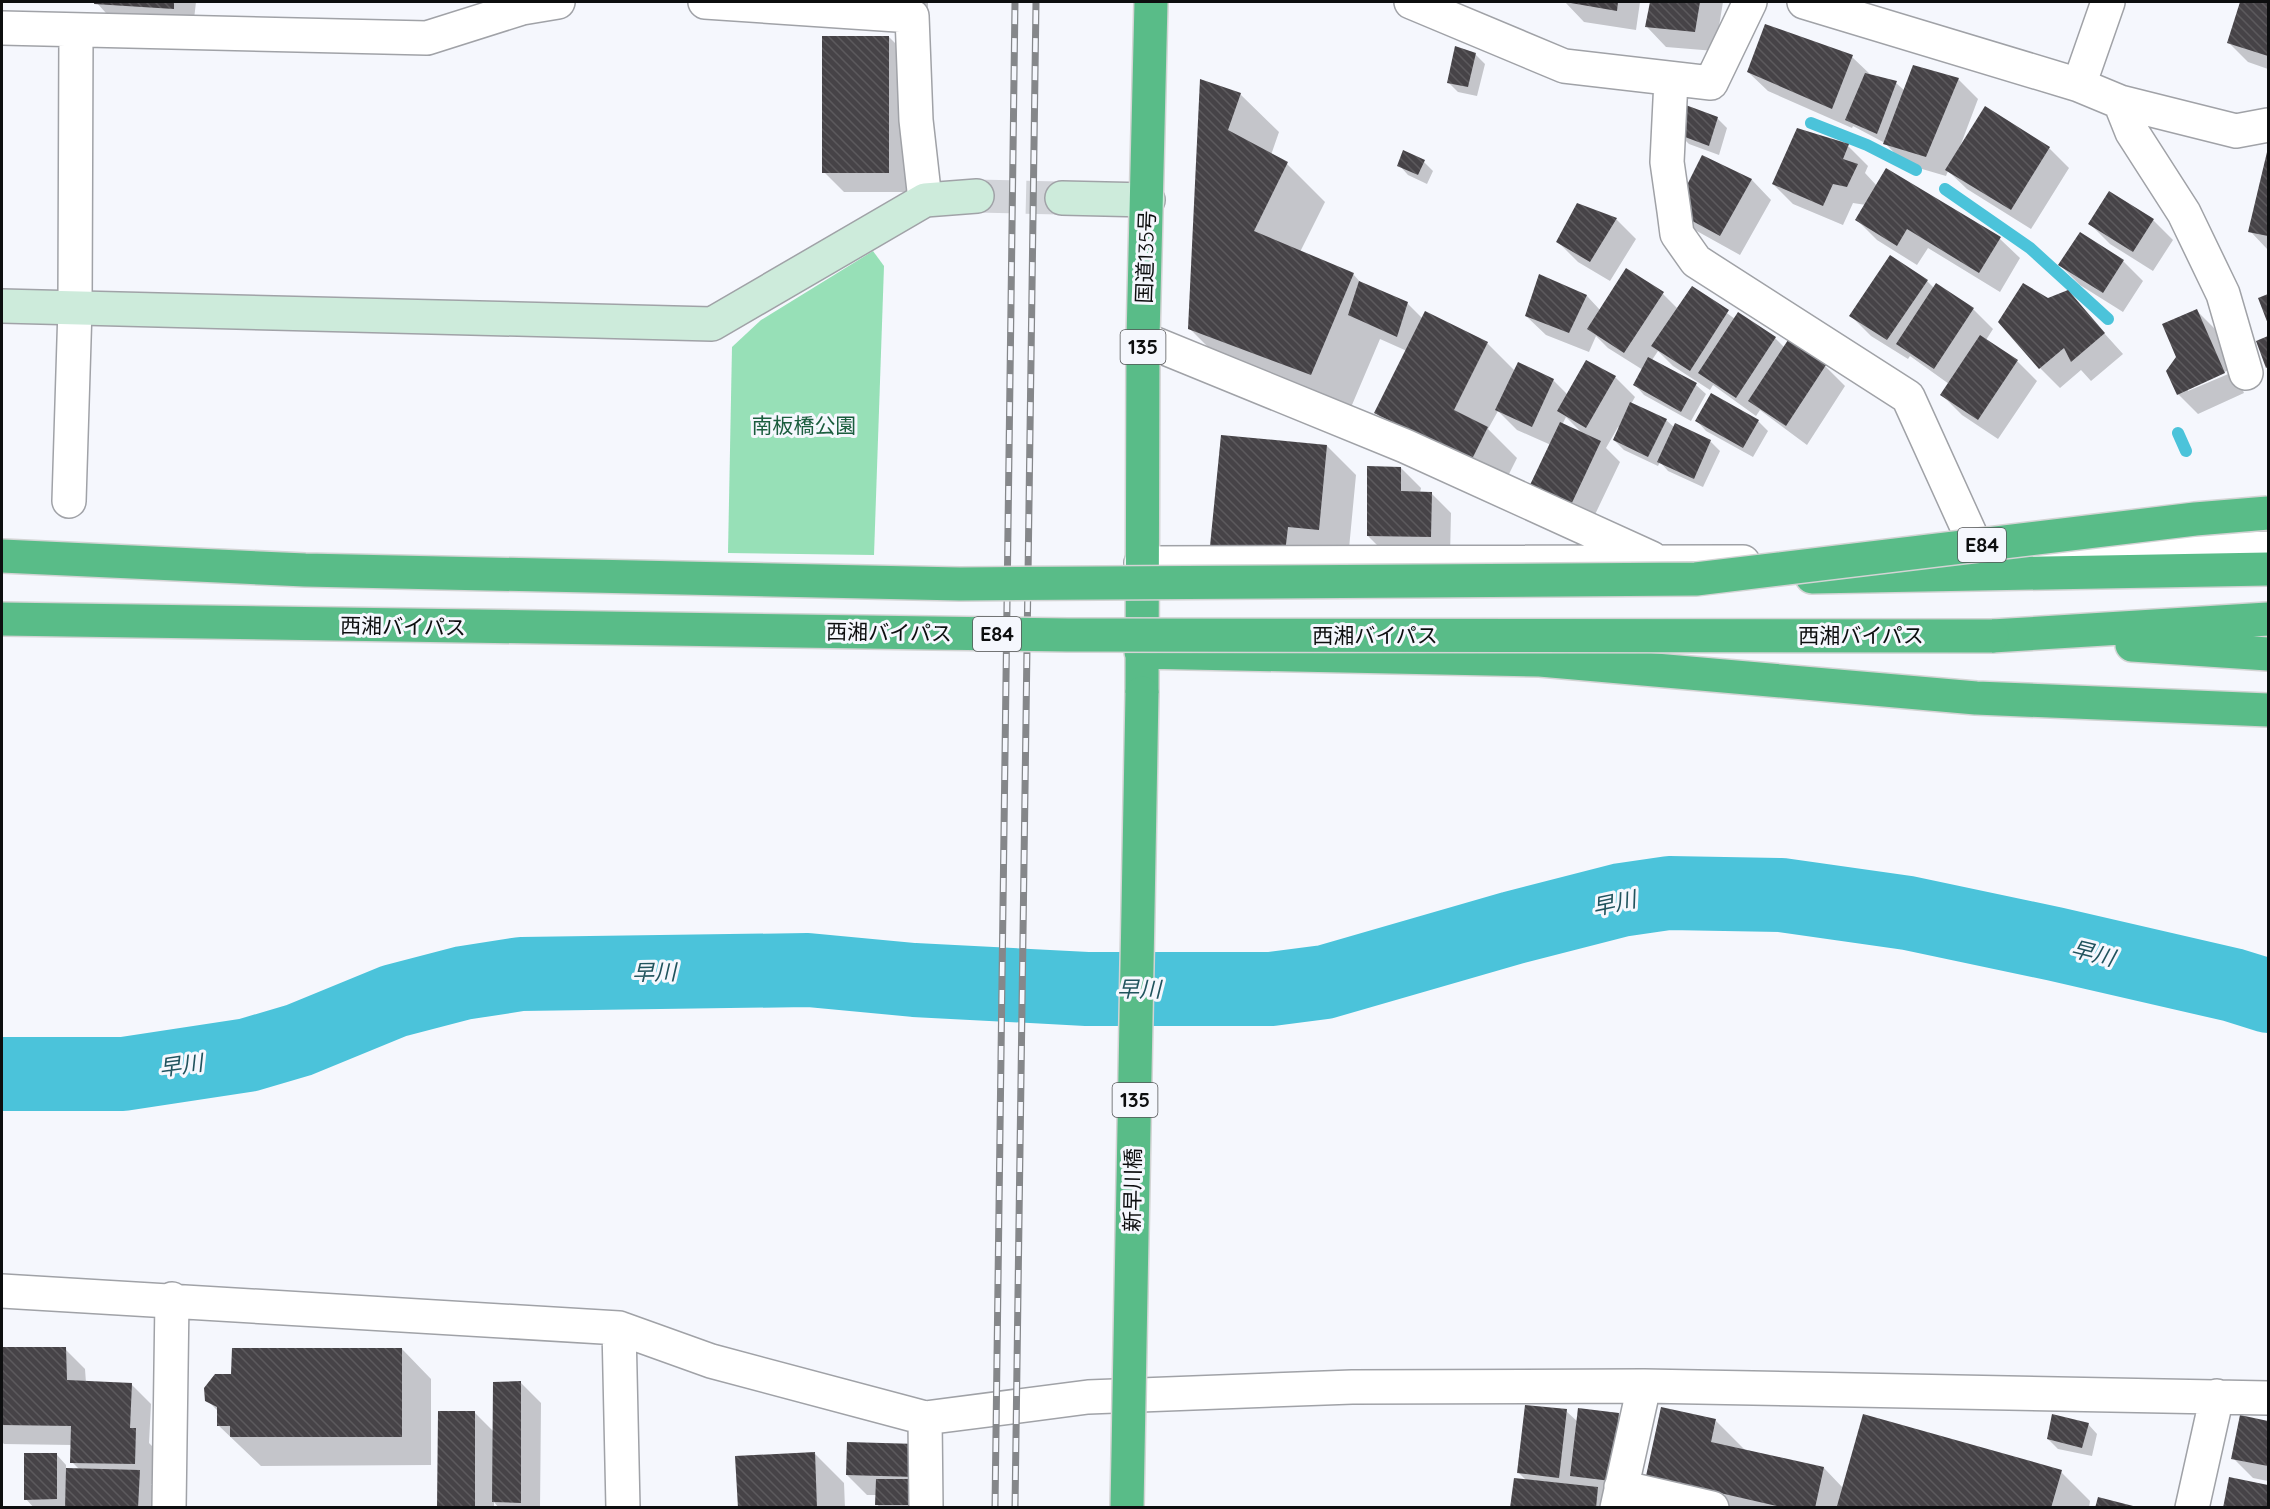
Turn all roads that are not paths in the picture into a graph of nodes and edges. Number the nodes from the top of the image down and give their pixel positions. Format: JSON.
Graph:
{"nodes":[{"id":1,"x":558,"y":2,"type":"edge"},
{"id":2,"x":705,"y":2,"type":"edge"},
{"id":3,"x":1150,"y":2,"type":"edge"},
{"id":4,"x":1411,"y":2,"type":"edge"},
{"id":5,"x":1750,"y":2,"type":"edge"},
{"id":6,"x":1804,"y":2,"type":"edge"},
{"id":7,"x":2108,"y":2,"type":"edge"},
{"id":8,"x":2,"y":28,"type":"edge"},
{"id":9,"x":76,"y":30,"type":"junction"},
{"id":10,"x":1671,"y":80,"type":"junction"},
{"id":11,"x":2079,"y":85,"type":"junction"},
{"id":12,"x":2120,"y":102,"type":"junction"},
{"id":13,"x":2268,"y":125,"type":"edge"},
{"id":14,"x":977,"y":196,"type":"tunnel mouth"},
{"id":15,"x":1062,"y":198,"type":"tunnel mouth"},
{"id":16,"x":925,"y":200,"type":"junction"},
{"id":17,"x":1148,"y":200,"type":"junction"},
{"id":18,"x":2,"y":306,"type":"edge"},
{"id":19,"x":75,"y":308,"type":"junction"},
{"id":20,"x":1143,"y":339,"type":"junction"},
{"id":21,"x":2246,"y":373,"type":"dead end"},
{"id":22,"x":69,"y":501,"type":"dead end"},
{"id":23,"x":2268,"y":513,"type":"edge"},
{"id":24,"x":2268,"y":548,"type":"edge"},
{"id":25,"x":2,"y":556,"type":"edge"},
{"id":26,"x":1982,"y":560,"type":"junction"},
{"id":27,"x":1661,"y":562,"type":"junction"},
{"id":28,"x":1142,"y":563,"type":"junction"},
{"id":29,"x":2268,"y":568,"type":"edge"},
{"id":30,"x":1696,"y":579,"type":"junction"},
{"id":31,"x":2,"y":619,"type":"edge"},
{"id":32,"x":2268,"y":619,"type":"edge"},
{"id":33,"x":1992,"y":636,"type":"junction"},
{"id":34,"x":1141,"y":651,"type":"junction"},
{"id":35,"x":2268,"y":654,"type":"edge"},
{"id":36,"x":1142,"y":693,"type":"joint"},
{"id":37,"x":2268,"y":711,"type":"edge"},
{"id":38,"x":2,"y":1291,"type":"edge"},
{"id":39,"x":172,"y":1299,"type":"junction"},
{"id":40,"x":619,"y":1328,"type":"junction"},
{"id":41,"x":1644,"y":1386,"type":"junction"},
{"id":42,"x":2217,"y":1396,"type":"junction"},
{"id":43,"x":2268,"y":1398,"type":"edge"},
{"id":44,"x":925,"y":1418,"type":"junction"},
{"id":45,"x":1619,"y":1497,"type":"edge"},
{"id":46,"x":169,"y":1508,"type":"edge"},
{"id":47,"x":623,"y":1508,"type":"edge"},
{"id":48,"x":926,"y":1508,"type":"edge"},
{"id":49,"x":1127,"y":1508,"type":"edge"},
{"id":50,"x":1712,"y":1508,"type":"edge"},
{"id":51,"x":2192,"y":1508,"type":"edge"}],
"edges":[{"from":1,"to":9,"type":"street"},
{"from":2,"to":16,"type":"street"},
{"from":3,"to":17,"type":"highway","name":"国道135号","number":"135"},
{"from":4,"to":10,"type":"street"},
{"from":5,"to":10,"type":"street"},
{"from":6,"to":11,"type":"street"},
{"from":7,"to":11,"type":"street"},
{"from":8,"to":9,"type":"street"},
{"from":9,"to":19,"type":"street"},
{"from":10,"to":26,"type":"street"},
{"from":11,"to":12,"type":"street"},
{"from":12,"to":13,"type":"street"},
{"from":12,"to":21,"type":"street"},
{"from":14,"to":16,"type":"street"},
{"from":15,"to":17,"type":"street"},
{"from":16,"to":19,"type":"street"},
{"from":17,"to":20,"type":"highway","name":"国道135号","number":"135"},
{"from":18,"to":19,"type":"street"},
{"from":19,"to":22,"type":"street"},
{"from":20,"to":27,"type":"street"},
{"from":20,"to":28,"type":"highway","name":"国道135号","number":"135"},
{"from":23,"to":30,"type":"highway","number":"E84","bridge":true},
{"from":24,"to":26,"type":"street"},
{"from":25,"to":30,"type":"highway","number":"E84","bridge":true},
{"from":26,"to":27,"type":"street"},
{"from":27,"to":28,"type":"street"},
{"from":28,"to":34,"type":"highway","name":"国道135号","number":"135"},
{"from":29,"to":30,"type":"highway","number":"E84","bridge":true},
{"from":31,"to":33,"type":"highway","name":"西湘バイパス","number":"E84","bridge":true},
{"from":32,"to":33,"type":"highway","number":"E84"},
{"from":33,"to":35,"type":"highway","number":"E84"},
{"from":34,"to":36,"type":"highway","name":"国道135号","number":"135"},
{"from":34,"to":37,"type":"highway"},
{"from":36,"to":49,"type":"highway","name":"新早川橋","number":"135","bridge":true},
{"from":38,"to":39,"type":"street"},
{"from":39,"to":40,"type":"street"},
{"from":39,"to":46,"type":"street"},
{"from":40,"to":44,"type":"street"},
{"from":40,"to":47,"type":"street"},
{"from":41,"to":42,"type":"street"},
{"from":41,"to":44,"type":"street"},
{"from":41,"to":45,"type":"street"},
{"from":42,"to":43,"type":"street"},
{"from":42,"to":51,"type":"street"},
{"from":44,"to":48,"type":"street"},
{"from":45,"to":50,"type":"street"}]}
